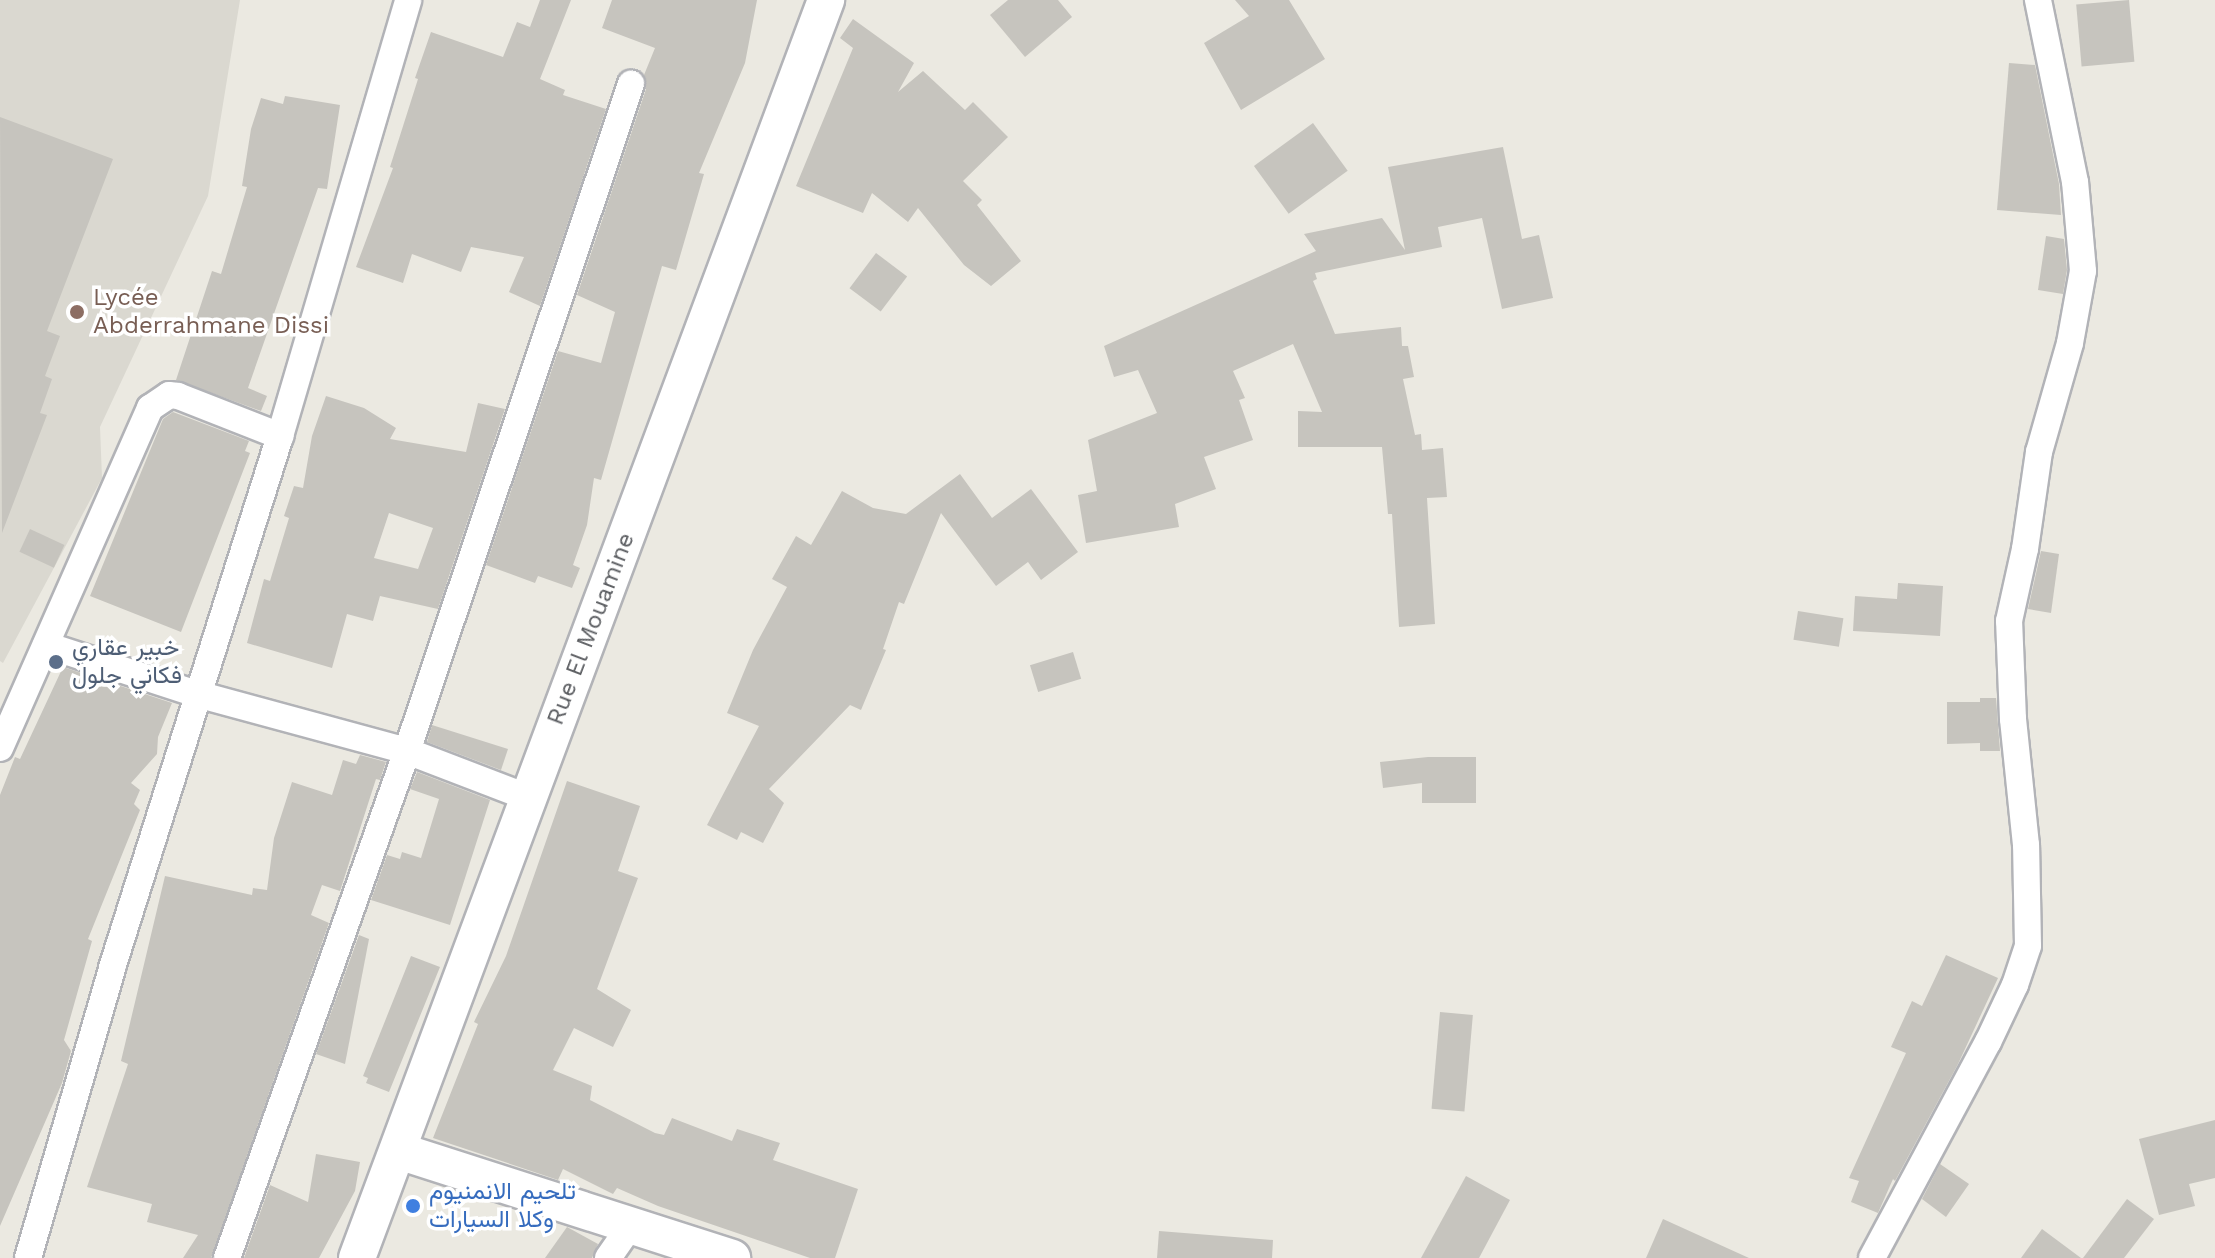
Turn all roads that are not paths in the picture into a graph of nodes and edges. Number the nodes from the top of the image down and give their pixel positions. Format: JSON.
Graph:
{"nodes":[{"id":1,"x":408,"y":0,"type":"edge"},
{"id":2,"x":826,"y":0,"type":"edge"},
{"id":3,"x":2038,"y":0,"type":"edge"},
{"id":4,"x":631,"y":84,"type":"dead end"},
{"id":5,"x":280,"y":436,"type":"junction"},
{"id":6,"x":46,"y":645,"type":"junction"},
{"id":7,"x":197,"y":694,"type":"junction"},
{"id":8,"x":8,"y":709,"type":"edge"},
{"id":9,"x":0,"y":748,"type":"edge"},
{"id":10,"x":407,"y":751,"type":"junction"},
{"id":11,"x":527,"y":797,"type":"junction"},
{"id":12,"x":399,"y":1151,"type":"junction"},
{"id":13,"x":631,"y":1225,"type":"junction"},
{"id":14,"x":28,"y":1258,"type":"edge"},
{"id":15,"x":227,"y":1258,"type":"edge"},
{"id":16,"x":357,"y":1258,"type":"edge"},
{"id":17,"x":608,"y":1258,"type":"edge"},
{"id":18,"x":732,"y":1258,"type":"edge"},
{"id":19,"x":1872,"y":1258,"type":"edge"}],
"edges":[{"from":1,"to":5,"type":"street"},
{"from":2,"to":11,"type":"main road","name":"Rue El Mouamine"},
{"from":3,"to":19,"type":"street"},
{"from":4,"to":10,"type":"street"},
{"from":5,"to":6,"type":"street"},
{"from":5,"to":7,"type":"street"},
{"from":6,"to":7,"type":"street"},
{"from":6,"to":8,"type":"street"},
{"from":7,"to":10,"type":"street"},
{"from":7,"to":14,"type":"street"},
{"from":8,"to":9,"type":"street"},
{"from":10,"to":11,"type":"street"},
{"from":10,"to":15,"type":"street"},
{"from":11,"to":12,"type":"main road","name":"Rue El Mouamine"},
{"from":12,"to":13,"type":"main road"},
{"from":12,"to":16,"type":"main road","name":"Rue El Mouamine"},
{"from":13,"to":17,"type":"street"},
{"from":13,"to":18,"type":"main road"}]}
